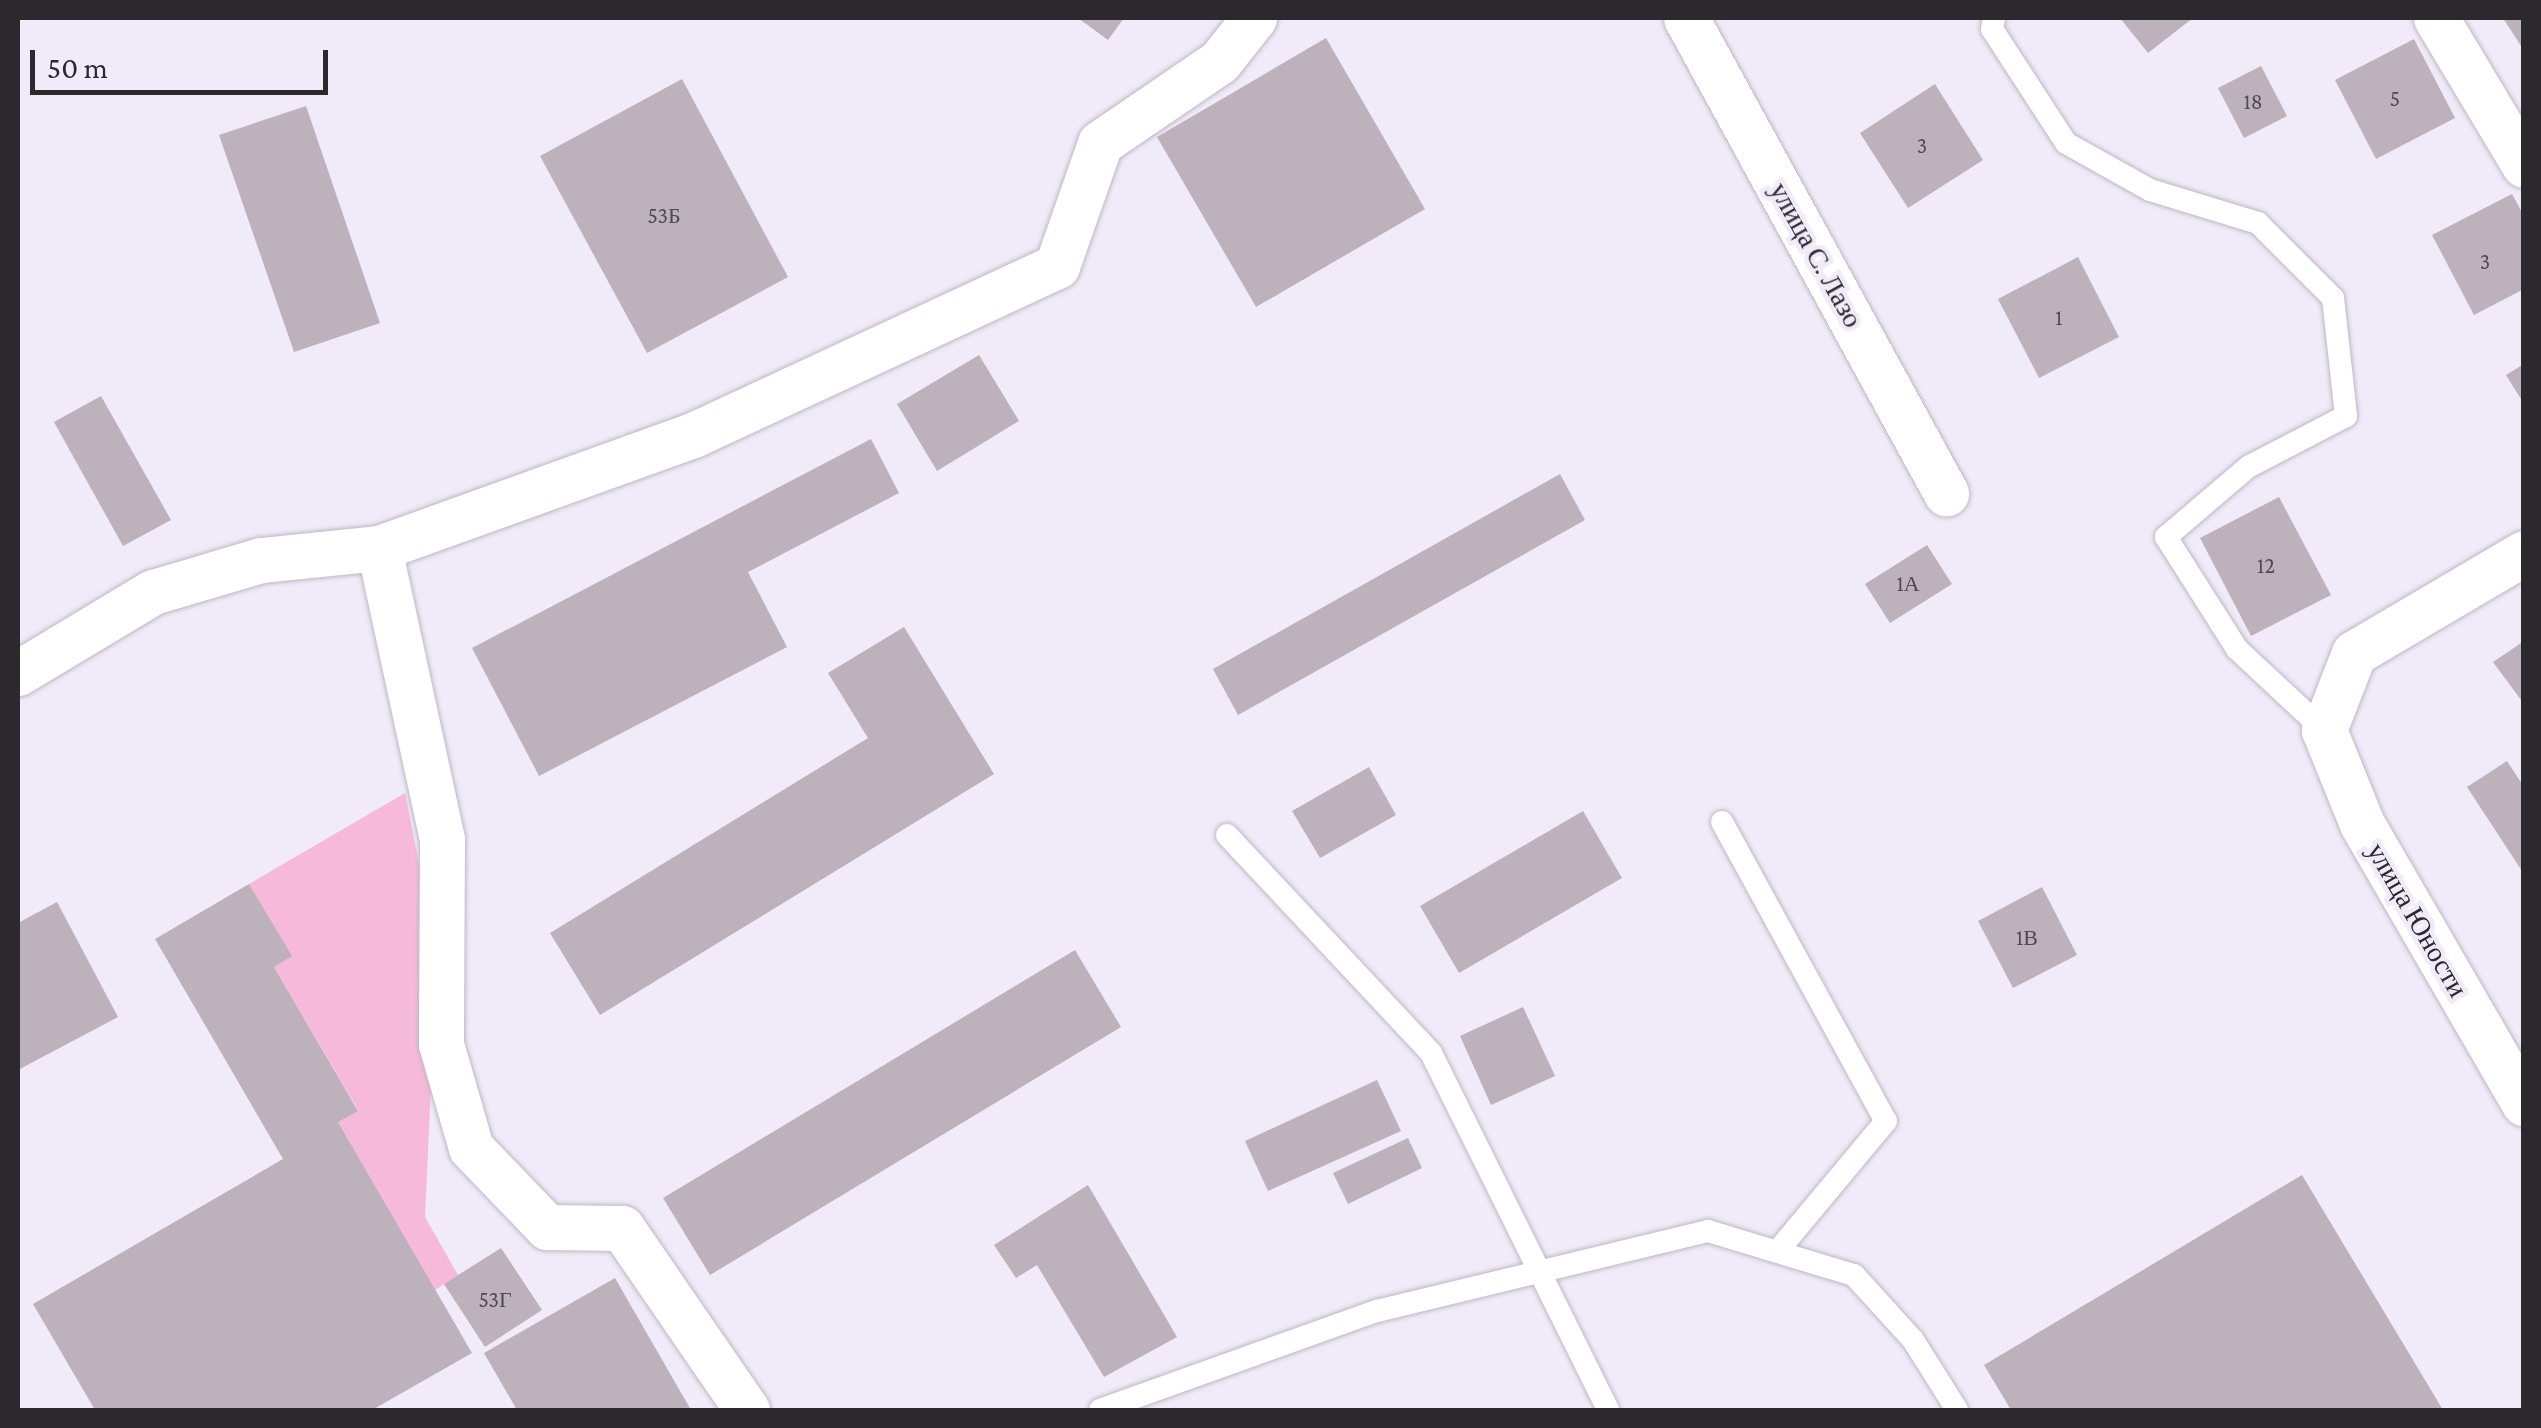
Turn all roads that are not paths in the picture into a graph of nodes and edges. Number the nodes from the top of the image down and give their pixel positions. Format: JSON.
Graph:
{"nodes":[{"id":1,"x":1254,"y":18,"type":"edge"},
{"id":2,"x":1686,"y":18,"type":"edge"},
{"id":3,"x":1994,"y":18,"type":"edge"},
{"id":4,"x":2436,"y":18,"type":"edge"},
{"id":5,"x":2524,"y":165,"type":"edge"},
{"id":6,"x":1946,"y":493,"type":"dead end"},
{"id":7,"x":379,"y":548,"type":"junction"},
{"id":8,"x":2524,"y":553,"type":"edge"},
{"id":9,"x":18,"y":673,"type":"edge"},
{"id":10,"x":2324,"y":730,"type":"junction"},
{"id":11,"x":1722,"y":822,"type":"dead end"},
{"id":12,"x":1228,"y":835,"type":"dead end"},
{"id":13,"x":2510,"y":1051,"type":"edge"},
{"id":14,"x":2524,"y":1104,"type":"edge"},
{"id":15,"x":1777,"y":1252,"type":"junction"},
{"id":16,"x":1539,"y":1272,"type":"junction"},
{"id":17,"x":748,"y":1410,"type":"edge"},
{"id":18,"x":1100,"y":1410,"type":"edge"},
{"id":19,"x":1608,"y":1410,"type":"edge"},
{"id":20,"x":1957,"y":1410,"type":"edge"}],
"edges":[{"from":1,"to":7,"type":"street"},
{"from":2,"to":6,"type":"street","name":"улица С. Лазо"},
{"from":3,"to":10,"type":"lane"},
{"from":4,"to":5,"type":"street"},
{"from":7,"to":9,"type":"street"},
{"from":7,"to":17,"type":"street"},
{"from":8,"to":10,"type":"street"},
{"from":10,"to":13,"type":"street","name":"улица Юности"},
{"from":11,"to":15,"type":"lane"},
{"from":12,"to":16,"type":"lane"},
{"from":13,"to":14,"type":"street","name":"улица Юности"},
{"from":15,"to":16,"type":"lane"},
{"from":15,"to":20,"type":"lane"},
{"from":16,"to":18,"type":"lane"},
{"from":16,"to":19,"type":"lane"}]}
